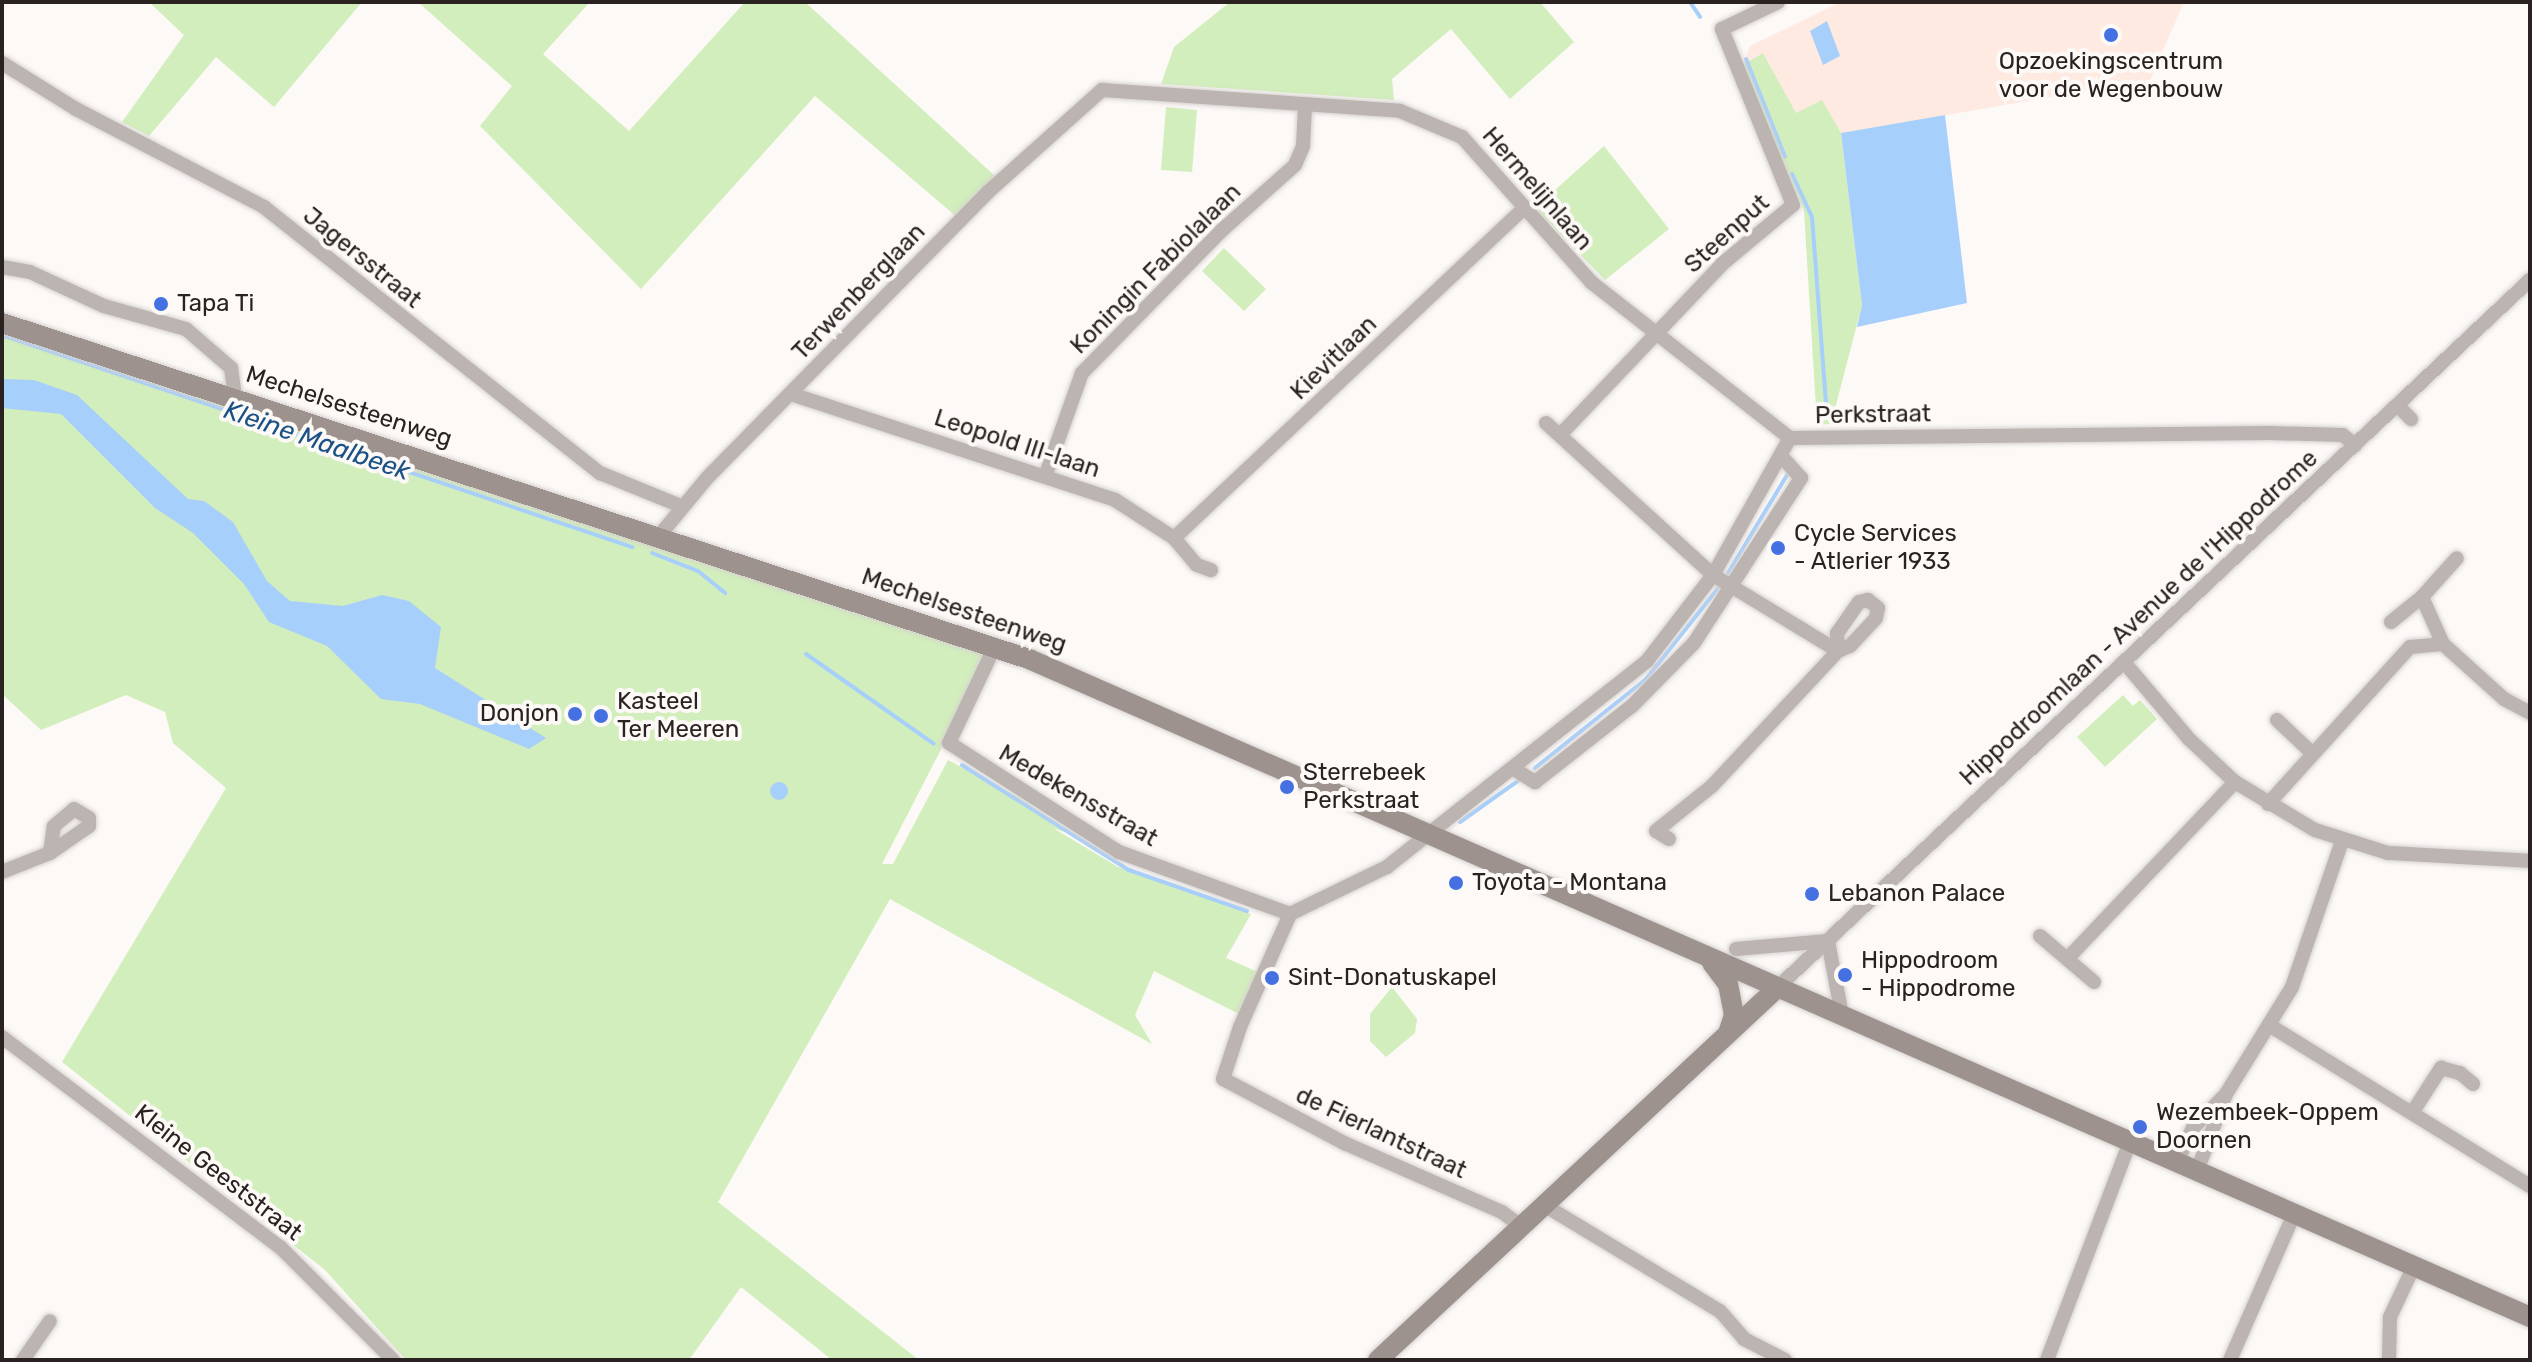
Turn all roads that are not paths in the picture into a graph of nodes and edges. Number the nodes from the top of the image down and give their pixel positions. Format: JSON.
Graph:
{"nodes":[{"id":1,"x":1778,"y":2,"type":"edge"},
{"id":2,"x":2,"y":63,"type":"edge"},
{"id":3,"x":1102,"y":90,"type":"joint"},
{"id":4,"x":1305,"y":106,"type":"junction"},
{"id":5,"x":1523,"y":209,"type":"junction"},
{"id":6,"x":2,"y":267,"type":"edge"},
{"id":7,"x":2530,"y":280,"type":"edge"},
{"id":8,"x":2,"y":313,"type":"edge"},
{"id":9,"x":2,"y":323,"type":"edge"},
{"id":10,"x":1658,"y":330,"type":"junction"},
{"id":11,"x":106,"y":355,"type":"junction"},
{"id":12,"x":791,"y":394,"type":"junction"},
{"id":13,"x":235,"y":397,"type":"junction"},
{"id":14,"x":2397,"y":405,"type":"junction"},
{"id":15,"x":2411,"y":419,"type":"dead end"},
{"id":16,"x":1546,"y":423,"type":"dead end"},
{"id":17,"x":1560,"y":435,"type":"junction"},
{"id":18,"x":1790,"y":438,"type":"junction"},
{"id":19,"x":2355,"y":445,"type":"junction"},
{"id":20,"x":1783,"y":458,"type":"junction"},
{"id":21,"x":1046,"y":474,"type":"junction"},
{"id":22,"x":681,"y":506,"type":"junction"},
{"id":23,"x":659,"y":536,"type":"junction"},
{"id":24,"x":1174,"y":538,"type":"junction"},
{"id":25,"x":2457,"y":558,"type":"dead end"},
{"id":26,"x":1211,"y":570,"type":"dead end"},
{"id":27,"x":1713,"y":575,"type":"junction"},
{"id":28,"x":1734,"y":588,"type":"junction"},
{"id":29,"x":2422,"y":597,"type":"junction"},
{"id":30,"x":2391,"y":622,"type":"dead end"},
{"id":31,"x":2443,"y":644,"type":"junction"},
{"id":32,"x":995,"y":646,"type":"junction"},
{"id":33,"x":2124,"y":662,"type":"junction"},
{"id":34,"x":2529,"y":710,"type":"edge"},
{"id":35,"x":2277,"y":720,"type":"dead end"},
{"id":36,"x":2311,"y":752,"type":"junction"},
{"id":37,"x":1514,"y":769,"type":"junction"},
{"id":38,"x":2235,"y":782,"type":"junction"},
{"id":39,"x":2268,"y":804,"type":"junction"},
{"id":40,"x":1429,"y":835,"type":"junction"},
{"id":41,"x":1669,"y":839,"type":"dead end"},
{"id":42,"x":2342,"y":841,"type":"junction"},
{"id":43,"x":50,"y":853,"type":"dead end"},
{"id":44,"x":2530,"y":861,"type":"edge"},
{"id":45,"x":2,"y":872,"type":"edge"},
{"id":46,"x":1290,"y":914,"type":"junction"},
{"id":47,"x":2040,"y":936,"type":"dead end"},
{"id":48,"x":1828,"y":941,"type":"junction"},
{"id":49,"x":1736,"y":949,"type":"dead end"},
{"id":50,"x":1699,"y":954,"type":"junction"},
{"id":51,"x":2068,"y":958,"type":"junction"},
{"id":52,"x":2094,"y":982,"type":"dead end"},
{"id":53,"x":1777,"y":988,"type":"junction"},
{"id":54,"x":1842,"y":1015,"type":"junction"},
{"id":55,"x":2269,"y":1025,"type":"junction"},
{"id":56,"x":1728,"y":1033,"type":"junction"},
{"id":57,"x":2,"y":1037,"type":"edge"},
{"id":58,"x":2473,"y":1084,"type":"dead end"},
{"id":59,"x":2226,"y":1094,"type":"junction"},
{"id":60,"x":2412,"y":1113,"type":"junction"},
{"id":61,"x":2130,"y":1141,"type":"junction"},
{"id":62,"x":2177,"y":1162,"type":"junction"},
{"id":63,"x":2197,"y":1171,"type":"junction"},
{"id":64,"x":2530,"y":1186,"type":"edge"},
{"id":65,"x":1544,"y":1205,"type":"junction"},
{"id":66,"x":2294,"y":1214,"type":"junction"},
{"id":67,"x":1521,"y":1226,"type":"junction"},
{"id":68,"x":2414,"y":1266,"type":"junction"},
{"id":69,"x":2530,"y":1317,"type":"edge"},
{"id":70,"x":50,"y":1321,"type":"dead end"},
{"id":71,"x":23,"y":1360,"type":"edge"},
{"id":72,"x":393,"y":1360,"type":"edge"},
{"id":73,"x":1378,"y":1360,"type":"edge"},
{"id":74,"x":1785,"y":1360,"type":"edge"},
{"id":75,"x":2047,"y":1360,"type":"edge"},
{"id":76,"x":2230,"y":1360,"type":"edge"},
{"id":77,"x":2389,"y":1360,"type":"edge"}],
"edges":[{"from":1,"to":10,"type":"street","name":"Steenput"},
{"from":2,"to":22,"type":"street","name":"Jagersstraat"},
{"from":3,"to":4,"type":"street","name":"Hermelijnlaan"},
{"from":3,"to":12,"type":"street","name":"Terwenberglaan"},
{"from":4,"to":5,"type":"street","name":"Hermelijnlaan"},
{"from":4,"to":21,"type":"street","name":"Koningin Fabiolalaan"},
{"from":5,"to":10,"type":"street","name":"Hermelijnlaan"},
{"from":5,"to":24,"type":"street","name":"Kievitlaan"},
{"from":6,"to":13,"type":"street"},
{"from":7,"to":14,"type":"street","name":"Hippodroomlaan - Avenue de l'Hippodrome"},
{"from":8,"to":11,"type":"main road","name":"Mechelsesteenweg"},
{"from":9,"to":11,"type":"main road","name":"Mechelsesteenweg"},
{"from":10,"to":17,"type":"street","name":"Steenput"},
{"from":10,"to":18,"type":"street","name":"Hermelijnlaan"},
{"from":11,"to":13,"type":"main road","name":"Mechelsesteenweg"},
{"from":12,"to":21,"type":"street","name":"Leopold III-laan"},
{"from":12,"to":22,"type":"street","name":"Terwenberglaan"},
{"from":13,"to":23,"type":"main road","name":"Mechelsesteenweg"},
{"from":14,"to":15,"type":"street"},
{"from":14,"to":19,"type":"street","name":"Hippodroomlaan - Avenue de l'Hippodrome"},
{"from":16,"to":17,"type":"street"},
{"from":17,"to":27,"type":"street"},
{"from":18,"to":19,"type":"street","name":"Perkstraat"},
{"from":18,"to":20,"type":"street","name":"Perkstraat"},
{"from":19,"to":33,"type":"street","name":"Hippodroomlaan - Avenue de l'Hippodrome"},
{"from":20,"to":27,"type":"street","name":"Perkstraat"},
{"from":20,"to":28,"type":"street"},
{"from":21,"to":24,"type":"street","name":"Leopold III-laan"},
{"from":22,"to":23,"type":"street","name":"Terwenberglaan"},
{"from":23,"to":32,"type":"main road","name":"Mechelsesteenweg"},
{"from":24,"to":26,"type":"street","name":"Leopold III-laan"},
{"from":25,"to":29,"type":"street"},
{"from":27,"to":28,"type":"street"},
{"from":27,"to":37,"type":"street","name":"Perkstraat"},
{"from":28,"to":37,"type":"street"},
{"from":28,"to":41,"type":"street"},
{"from":29,"to":30,"type":"street"},
{"from":29,"to":31,"type":"street"},
{"from":31,"to":34,"type":"street"},
{"from":31,"to":36,"type":"street"},
{"from":32,"to":40,"type":"main road","name":"Mechelsesteenweg"},
{"from":32,"to":46,"type":"street","name":"Medekensstraat"},
{"from":33,"to":38,"type":"street"},
{"from":33,"to":48,"type":"street","name":"Hippodroomlaan - Avenue de l'Hippodrome"},
{"from":35,"to":36,"type":"street"},
{"from":36,"to":39,"type":"street"},
{"from":37,"to":40,"type":"street","name":"Perkstraat"},
{"from":38,"to":39,"type":"street"},
{"from":38,"to":51,"type":"street"},
{"from":39,"to":42,"type":"street"},
{"from":40,"to":46,"type":"street","name":"Perkstraat"},
{"from":40,"to":50,"type":"main road","name":"Mechelsesteenweg"},
{"from":42,"to":44,"type":"street"},
{"from":42,"to":55,"type":"street"},
{"from":43,"to":45,"type":"street"},
{"from":46,"to":67,"type":"street","name":"de Fierlantstraat"},
{"from":47,"to":51,"type":"street"},
{"from":48,"to":49,"type":"street"},
{"from":48,"to":53,"type":"street","name":"Hippodroomlaan - Avenue de l'Hippodrome"},
{"from":48,"to":54,"type":"street"},
{"from":50,"to":53,"type":"main road","name":"Mechelsesteenweg"},
{"from":50,"to":56,"type":"main road"},
{"from":51,"to":52,"type":"street"},
{"from":53,"to":54,"type":"main road","name":"Mechelsesteenweg"},
{"from":53,"to":56,"type":"main road"},
{"from":54,"to":61,"type":"main road","name":"Mechelsesteenweg"},
{"from":55,"to":59,"type":"street"},
{"from":55,"to":60,"type":"street"},
{"from":56,"to":65,"type":"main road"},
{"from":57,"to":72,"type":"street","name":"Kleine Geeststraat"},
{"from":58,"to":60,"type":"street"},
{"from":59,"to":62,"type":"street"},
{"from":59,"to":63,"type":"street"},
{"from":60,"to":64,"type":"street"},
{"from":61,"to":62,"type":"main road","name":"Mechelsesteenweg"},
{"from":61,"to":75,"type":"street"},
{"from":62,"to":63,"type":"main road","name":"Mechelsesteenweg"},
{"from":63,"to":66,"type":"main road","name":"Mechelsesteenweg"},
{"from":65,"to":67,"type":"main road"},
{"from":65,"to":74,"type":"street"},
{"from":66,"to":68,"type":"main road","name":"Mechelsesteenweg"},
{"from":66,"to":76,"type":"street"},
{"from":67,"to":73,"type":"main road"},
{"from":68,"to":69,"type":"main road","name":"Mechelsesteenweg"},
{"from":68,"to":77,"type":"street"},
{"from":70,"to":71,"type":"street"}]}
